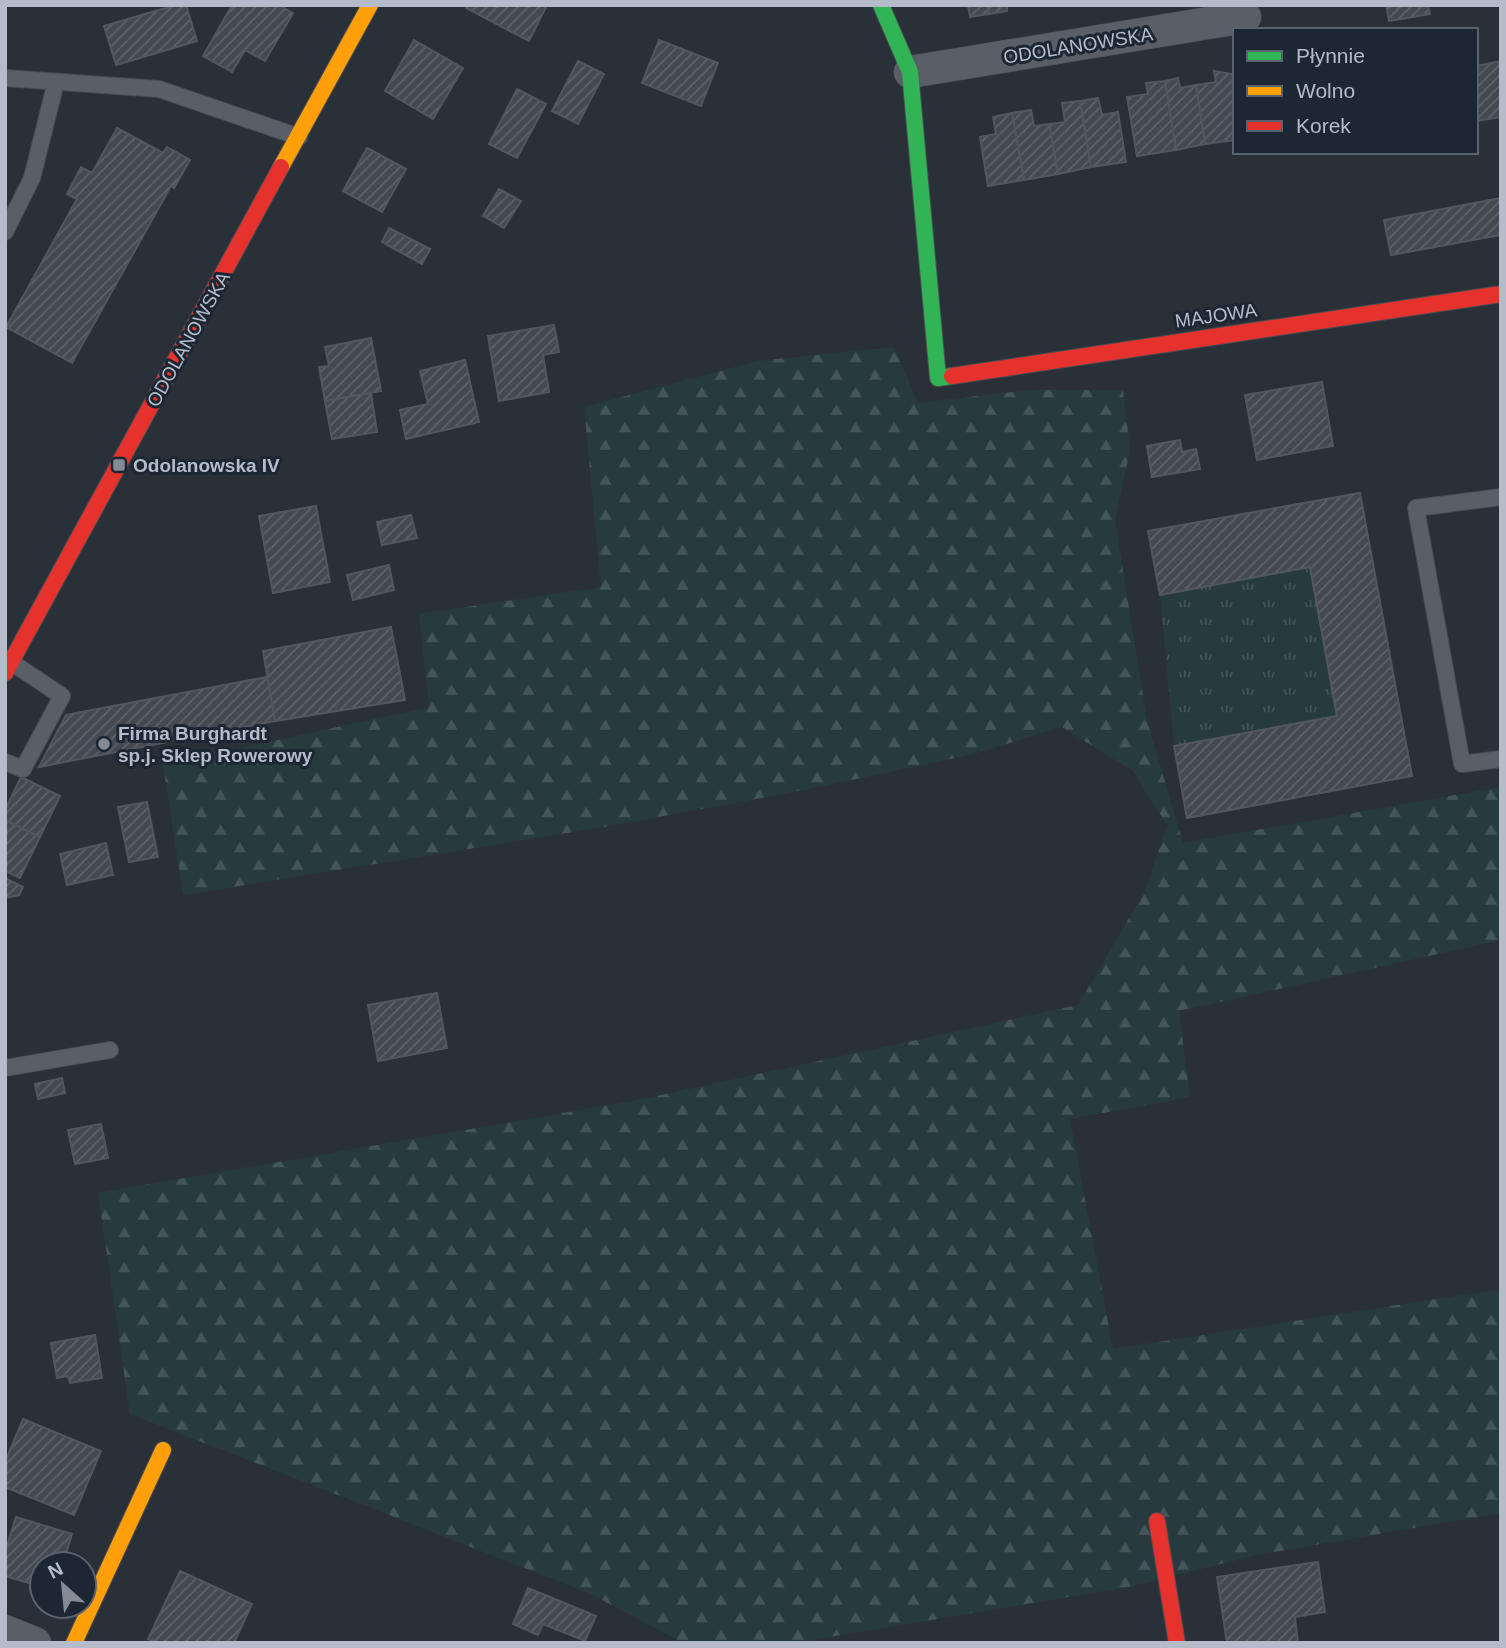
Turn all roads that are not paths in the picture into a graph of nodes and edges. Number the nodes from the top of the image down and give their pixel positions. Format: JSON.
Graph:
{"nodes":[{"id":1,"x":370,"y":5,"type":"edge"},
{"id":2,"x":881,"y":5,"type":"edge"},
{"id":3,"x":1245,"y":17,"type":"dead end"},
{"id":4,"x":910,"y":72,"type":"junction"},
{"id":5,"x":5,"y":78,"type":"edge"},
{"id":6,"x":56,"y":82,"type":"junction"},
{"id":7,"x":299,"y":136,"type":"junction"},
{"id":8,"x":5,"y":232,"type":"edge"},
{"id":9,"x":1501,"y":294,"type":"edge"},
{"id":10,"x":1501,"y":498,"type":"edge"},
{"id":11,"x":8,"y":667,"type":"edge"},
{"id":12,"x":1501,"y":759,"type":"edge"},
{"id":13,"x":5,"y":762,"type":"edge"},
{"id":14,"x":110,"y":1050,"type":"dead end"},
{"id":15,"x":5,"y":1068,"type":"edge"},
{"id":16,"x":163,"y":1450,"type":"dead end"},
{"id":17,"x":1157,"y":1521,"type":"dead end"},
{"id":18,"x":5,"y":1631,"type":"edge"},
{"id":19,"x":35,"y":1643,"type":"edge"},
{"id":20,"x":74,"y":1643,"type":"edge"},
{"id":21,"x":1177,"y":1643,"type":"edge"}],
"edges":[{"from":1,"to":7,"type":"street","name":"ODOLANOWSKA"},
{"from":2,"to":4,"type":"street"},
{"from":3,"to":4,"type":"street","name":"ODOLANOWSKA"},
{"from":4,"to":9,"type":"street","name":"MAJOWA"},
{"from":5,"to":6,"type":"lane"},
{"from":6,"to":7,"type":"lane"},
{"from":6,"to":8,"type":"lane"},
{"from":7,"to":11,"type":"street","name":"ODOLANOWSKA"},
{"from":10,"to":12,"type":"lane"},
{"from":11,"to":13,"type":"lane"},
{"from":14,"to":15,"type":"lane"},
{"from":16,"to":20,"type":"street"},
{"from":17,"to":21,"type":"street"},
{"from":18,"to":19,"type":"street"}]}
